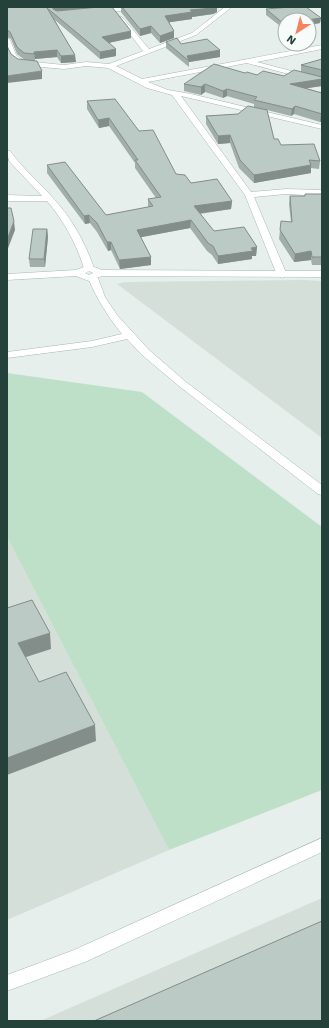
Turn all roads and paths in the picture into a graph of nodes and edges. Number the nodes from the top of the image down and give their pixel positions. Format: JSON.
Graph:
{"nodes":[{"id":1,"x":140,"y":7,"type":"edge"},
{"id":2,"x":229,"y":7,"type":"edge"},
{"id":3,"x":114,"y":10,"type":"junction"},
{"id":4,"x":92,"y":11,"type":"edge"},
{"id":5,"x":7,"y":40,"type":"edge"},
{"id":6,"x":322,"y":47,"type":"edge"},
{"id":7,"x":147,"y":51,"type":"junction"},
{"id":8,"x":247,"y":61,"type":"junction"},
{"id":9,"x":110,"y":66,"type":"junction"},
{"id":10,"x":322,"y":81,"type":"edge"},
{"id":11,"x":144,"y":82,"type":"junction"},
{"id":12,"x":175,"y":94,"type":"junction"},
{"id":13,"x":322,"y":127,"type":"edge"},
{"id":14,"x":7,"y":153,"type":"edge"},
{"id":15,"x":322,"y":193,"type":"edge"},
{"id":16,"x":249,"y":195,"type":"junction"},
{"id":17,"x":7,"y":198,"type":"edge"},
{"id":18,"x":50,"y":199,"type":"junction"},
{"id":19,"x":94,"y":273,"type":"junction"},
{"id":20,"x":282,"y":274,"type":"junction"},
{"id":21,"x":322,"y":274,"type":"edge"},
{"id":22,"x":7,"y":277,"type":"edge"},
{"id":23,"x":129,"y":336,"type":"junction"},
{"id":24,"x":7,"y":355,"type":"edge"},
{"id":25,"x":322,"y":491,"type":"edge"},
{"id":26,"x":322,"y":845,"type":"edge"},
{"id":27,"x":7,"y":983,"type":"edge"}],
"edges":[{"from":1,"to":3,"type":"street"},
{"from":2,"to":7,"type":"street"},
{"from":3,"to":4,"type":"street"},
{"from":3,"to":7,"type":"street"},
{"from":5,"to":9,"type":"street"},
{"from":6,"to":8,"type":"street"},
{"from":7,"to":9,"type":"street"},
{"from":8,"to":10,"type":"street"},
{"from":8,"to":11,"type":"street"},
{"from":9,"to":11,"type":"street"},
{"from":11,"to":12,"type":"street"},
{"from":12,"to":13,"type":"street"},
{"from":12,"to":16,"type":"street"},
{"from":14,"to":18,"type":"street"},
{"from":15,"to":16,"type":"street"},
{"from":16,"to":20,"type":"street"},
{"from":17,"to":18,"type":"street"},
{"from":18,"to":19,"type":"street"},
{"from":19,"to":20,"type":"street"},
{"from":19,"to":22,"type":"street"},
{"from":19,"to":23,"type":"street"},
{"from":20,"to":21,"type":"street"},
{"from":23,"to":24,"type":"street"},
{"from":23,"to":25,"type":"street"},
{"from":26,"to":27,"type":"street"}]}
